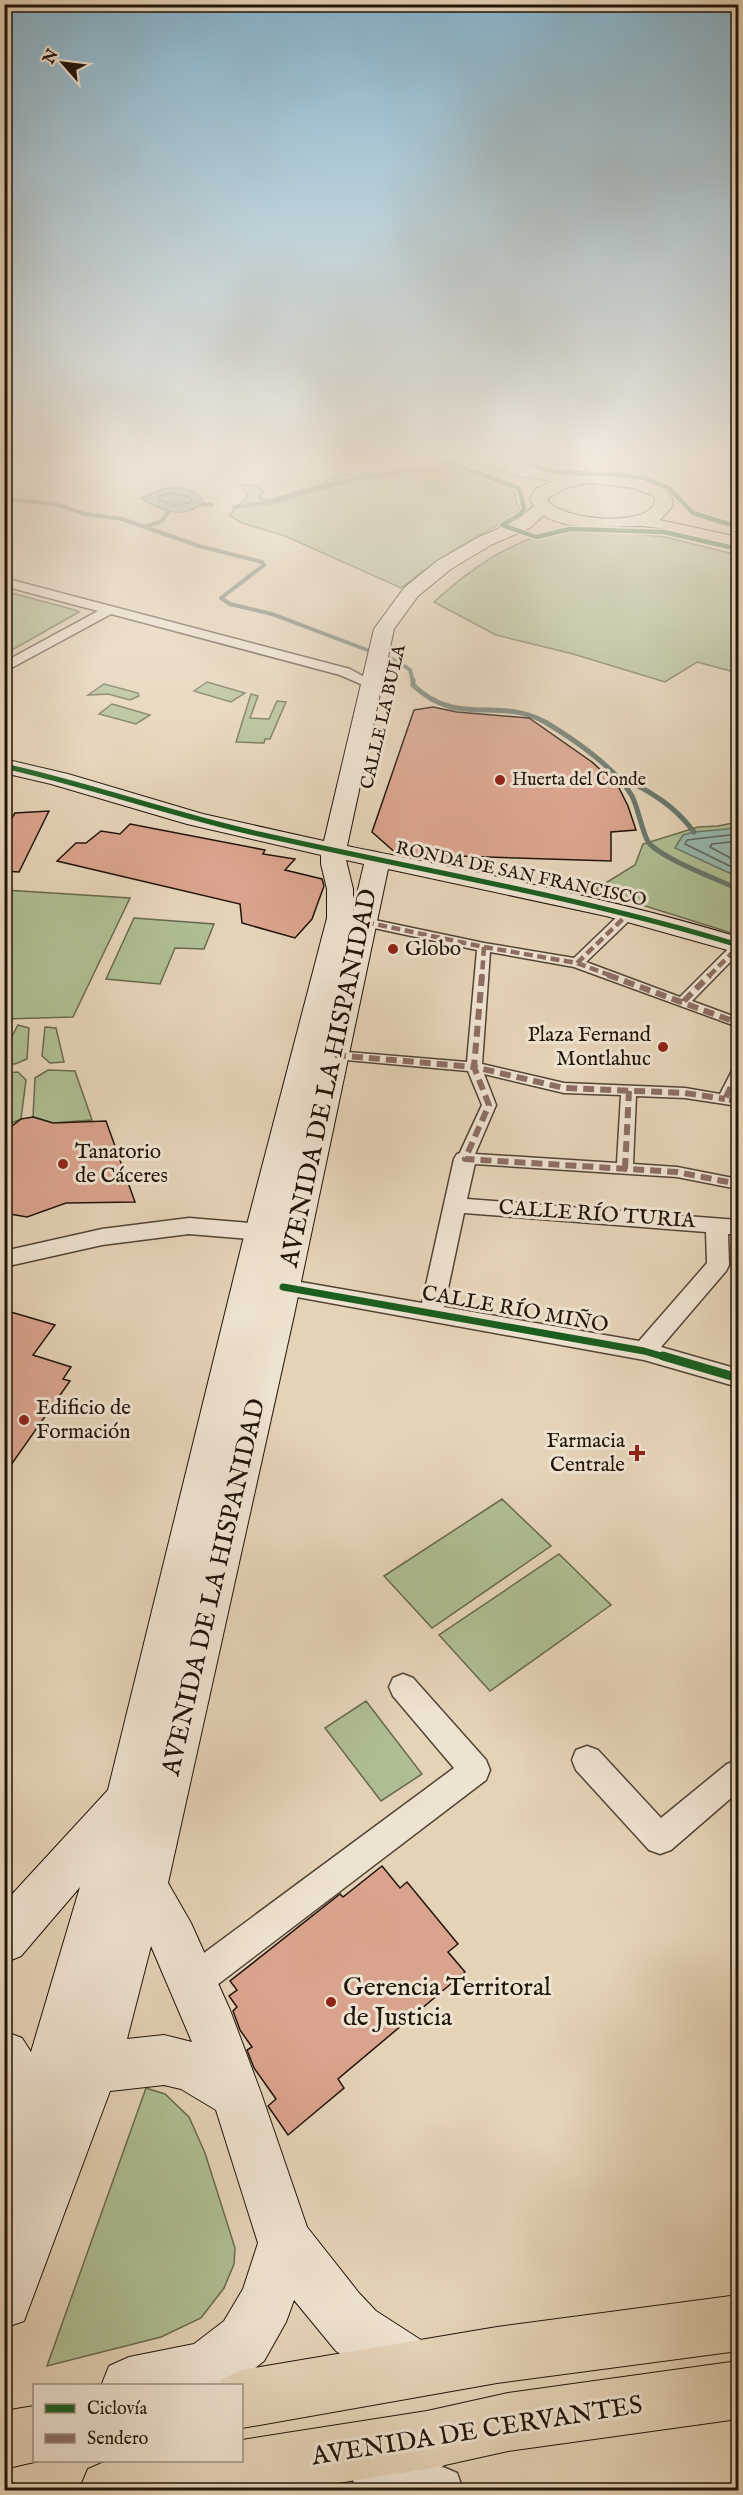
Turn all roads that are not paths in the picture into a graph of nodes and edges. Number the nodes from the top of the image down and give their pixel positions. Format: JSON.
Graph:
{"nodes":[{"id":1,"x":446,"y":570,"type":"edge"},
{"id":2,"x":455,"y":570,"type":"edge"},
{"id":3,"x":4,"y":582,"type":"edge"},
{"id":4,"x":434,"y":582,"type":"junction"},
{"id":5,"x":109,"y":610,"type":"junction"},
{"id":6,"x":388,"y":659,"type":"junction"},
{"id":7,"x":5,"y":667,"type":"edge"},
{"id":8,"x":4,"y":766,"type":"edge"},
{"id":9,"x":342,"y":844,"type":"junction"},
{"id":10,"x":629,"y":912,"type":"junction"},
{"id":11,"x":352,"y":920,"type":"junction"},
{"id":12,"x":738,"y":946,"type":"edge"},
{"id":13,"x":484,"y":947,"type":"junction"},
{"id":14,"x":577,"y":963,"type":"junction"},
{"id":15,"x":684,"y":1001,"type":"junction"},
{"id":16,"x":738,"y":1023,"type":"edge"},
{"id":17,"x":335,"y":1055,"type":"junction"},
{"id":18,"x":474,"y":1067,"type":"junction"},
{"id":19,"x":738,"y":1072,"type":"edge"},
{"id":20,"x":629,"y":1091,"type":"junction"},
{"id":21,"x":732,"y":1100,"type":"edge"},
{"id":22,"x":465,"y":1159,"type":"junction"},
{"id":23,"x":625,"y":1169,"type":"junction"},
{"id":24,"x":738,"y":1184,"type":"edge"},
{"id":25,"x":455,"y":1205,"type":"junction"},
{"id":26,"x":728,"y":1225,"type":"edge"},
{"id":27,"x":277,"y":1237,"type":"junction"},
{"id":28,"x":4,"y":1259,"type":"edge"},
{"id":29,"x":283,"y":1287,"type":"junction"},
{"id":30,"x":431,"y":1313,"type":"junction"},
{"id":31,"x":644,"y":1352,"type":"junction"},
{"id":32,"x":738,"y":1378,"type":"edge"},
{"id":33,"x":403,"y":1687,"type":"dead end"},
{"id":34,"x":587,"y":1760,"type":"dead end"},
{"id":35,"x":738,"y":1774,"type":"edge"},
{"id":36,"x":128,"y":1799,"type":"junction"},
{"id":37,"x":144,"y":1886,"type":"junction"},
{"id":38,"x":4,"y":1939,"type":"edge"},
{"id":39,"x":193,"y":1982,"type":"junction"},
{"id":40,"x":4,"y":2056,"type":"edge"},
{"id":41,"x":94,"y":2067,"type":"junction"},
{"id":42,"x":236,"y":2093,"type":"junction"},
{"id":43,"x":36,"y":2106,"type":"junction"},
{"id":44,"x":4,"y":2186,"type":"edge"},
{"id":45,"x":285,"y":2243,"type":"junction"},
{"id":46,"x":4,"y":2301,"type":"edge"},
{"id":47,"x":738,"y":2324,"type":"edge"},
{"id":48,"x":416,"y":2369,"type":"junction"},
{"id":49,"x":134,"y":2384,"type":"edge"},
{"id":50,"x":738,"y":2390,"type":"edge"},
{"id":51,"x":243,"y":2400,"type":"edge"},
{"id":52,"x":33,"y":2435,"type":"edge"},
{"id":53,"x":4,"y":2440,"type":"edge"},
{"id":54,"x":438,"y":2472,"type":"edge"},
{"id":55,"x":109,"y":2490,"type":"edge"},
{"id":56,"x":379,"y":2490,"type":"edge"}],
"edges":[{"from":1,"to":4,"type":"main road","name":"CALLE LA BULA"},
{"from":2,"to":4,"type":"main road","name":"CALLE LA BULA"},
{"from":3,"to":5,"type":"street","name":"CALLE LA BULA"},
{"from":4,"to":6,"type":"main road","name":"CALLE LA BULA"},
{"from":4,"to":6,"type":"main road","name":"CALLE LA BULA"},
{"from":5,"to":6,"type":"street","name":"CALLE LA BULA"},
{"from":5,"to":7,"type":"street"},
{"from":6,"to":9,"type":"main road","name":"CALLE LA BULA"},
{"from":8,"to":9,"type":"main road","name":"RONDA DE SAN FRANCISCO"},
{"from":9,"to":10,"type":"main road","name":"RONDA DE SAN FRANCISCO"},
{"from":9,"to":11,"type":"main road","name":"AVENIDA DE LA HISPANIDAD"},
{"from":9,"to":11,"type":"main road","name":"AVENIDA DE LA HISPANIDAD"},
{"from":10,"to":12,"type":"main road","name":"RONDA DE SAN FRANCISCO"},
{"from":10,"to":14,"type":"street"},
{"from":11,"to":13,"type":"street"},
{"from":11,"to":17,"type":"main road","name":"AVENIDA DE LA HISPANIDAD"},
{"from":11,"to":27,"type":"main road","name":"AVENIDA DE LA HISPANIDAD"},
{"from":12,"to":15,"type":"street"},
{"from":13,"to":14,"type":"street"},
{"from":13,"to":18,"type":"street"},
{"from":14,"to":15,"type":"street"},
{"from":15,"to":16,"type":"street"},
{"from":17,"to":18,"type":"street"},
{"from":17,"to":27,"type":"main road","name":"AVENIDA DE LA HISPANIDAD"},
{"from":18,"to":20,"type":"street"},
{"from":18,"to":22,"type":"street"},
{"from":19,"to":21,"type":"street"},
{"from":20,"to":21,"type":"street"},
{"from":20,"to":23,"type":"street"},
{"from":22,"to":23,"type":"street"},
{"from":22,"to":25,"type":"street"},
{"from":23,"to":24,"type":"street"},
{"from":25,"to":26,"type":"street","name":"CALLE RÍO TURIA"},
{"from":25,"to":30,"type":"street"},
{"from":26,"to":31,"type":"street"},
{"from":27,"to":28,"type":"street"},
{"from":27,"to":29,"type":"main road","name":"AVENIDA DE LA HISPANIDAD"},
{"from":27,"to":36,"type":"main road","name":"AVENIDA DE LA HISPANIDAD"},
{"from":29,"to":30,"type":"street","name":"CALLE RÍO MIÑO"},
{"from":29,"to":37,"type":"main road","name":"AVENIDA DE LA HISPANIDAD"},
{"from":30,"to":31,"type":"street","name":"CALLE RÍO MIÑO"},
{"from":31,"to":32,"type":"street","name":"CALLE RÍO MIÑO"},
{"from":33,"to":39,"type":"street"},
{"from":34,"to":35,"type":"street"},
{"from":36,"to":38,"type":"main road"},
{"from":36,"to":43,"type":"main road","name":"AVENIDA DE LA HISPANIDAD"},
{"from":37,"to":39,"type":"main road"},
{"from":37,"to":41,"type":"main road","name":"AVENIDA DE LA HISPANIDAD"},
{"from":39,"to":42,"type":"main road"},
{"from":40,"to":43,"type":"main road"},
{"from":41,"to":42,"type":"main road"},
{"from":41,"to":46,"type":"main road","name":"AVENIDA DE LA HISPANIDAD"},
{"from":42,"to":45,"type":"main road"},
{"from":43,"to":44,"type":"main road","name":"AVENIDA DE LA HISPANIDAD"},
{"from":45,"to":48,"type":"main road"},
{"from":45,"to":49,"type":"main road"},
{"from":47,"to":48,"type":"main road"},
{"from":48,"to":51,"type":"main road"},
{"from":50,"to":54,"type":"main road","name":"AVENIDA DE CERVANTES"},
{"from":52,"to":53,"type":"main road"},
{"from":54,"to":55,"type":"main road","name":"AVENIDA DE CERVANTES"},
{"from":54,"to":56,"type":"main road"}]}
